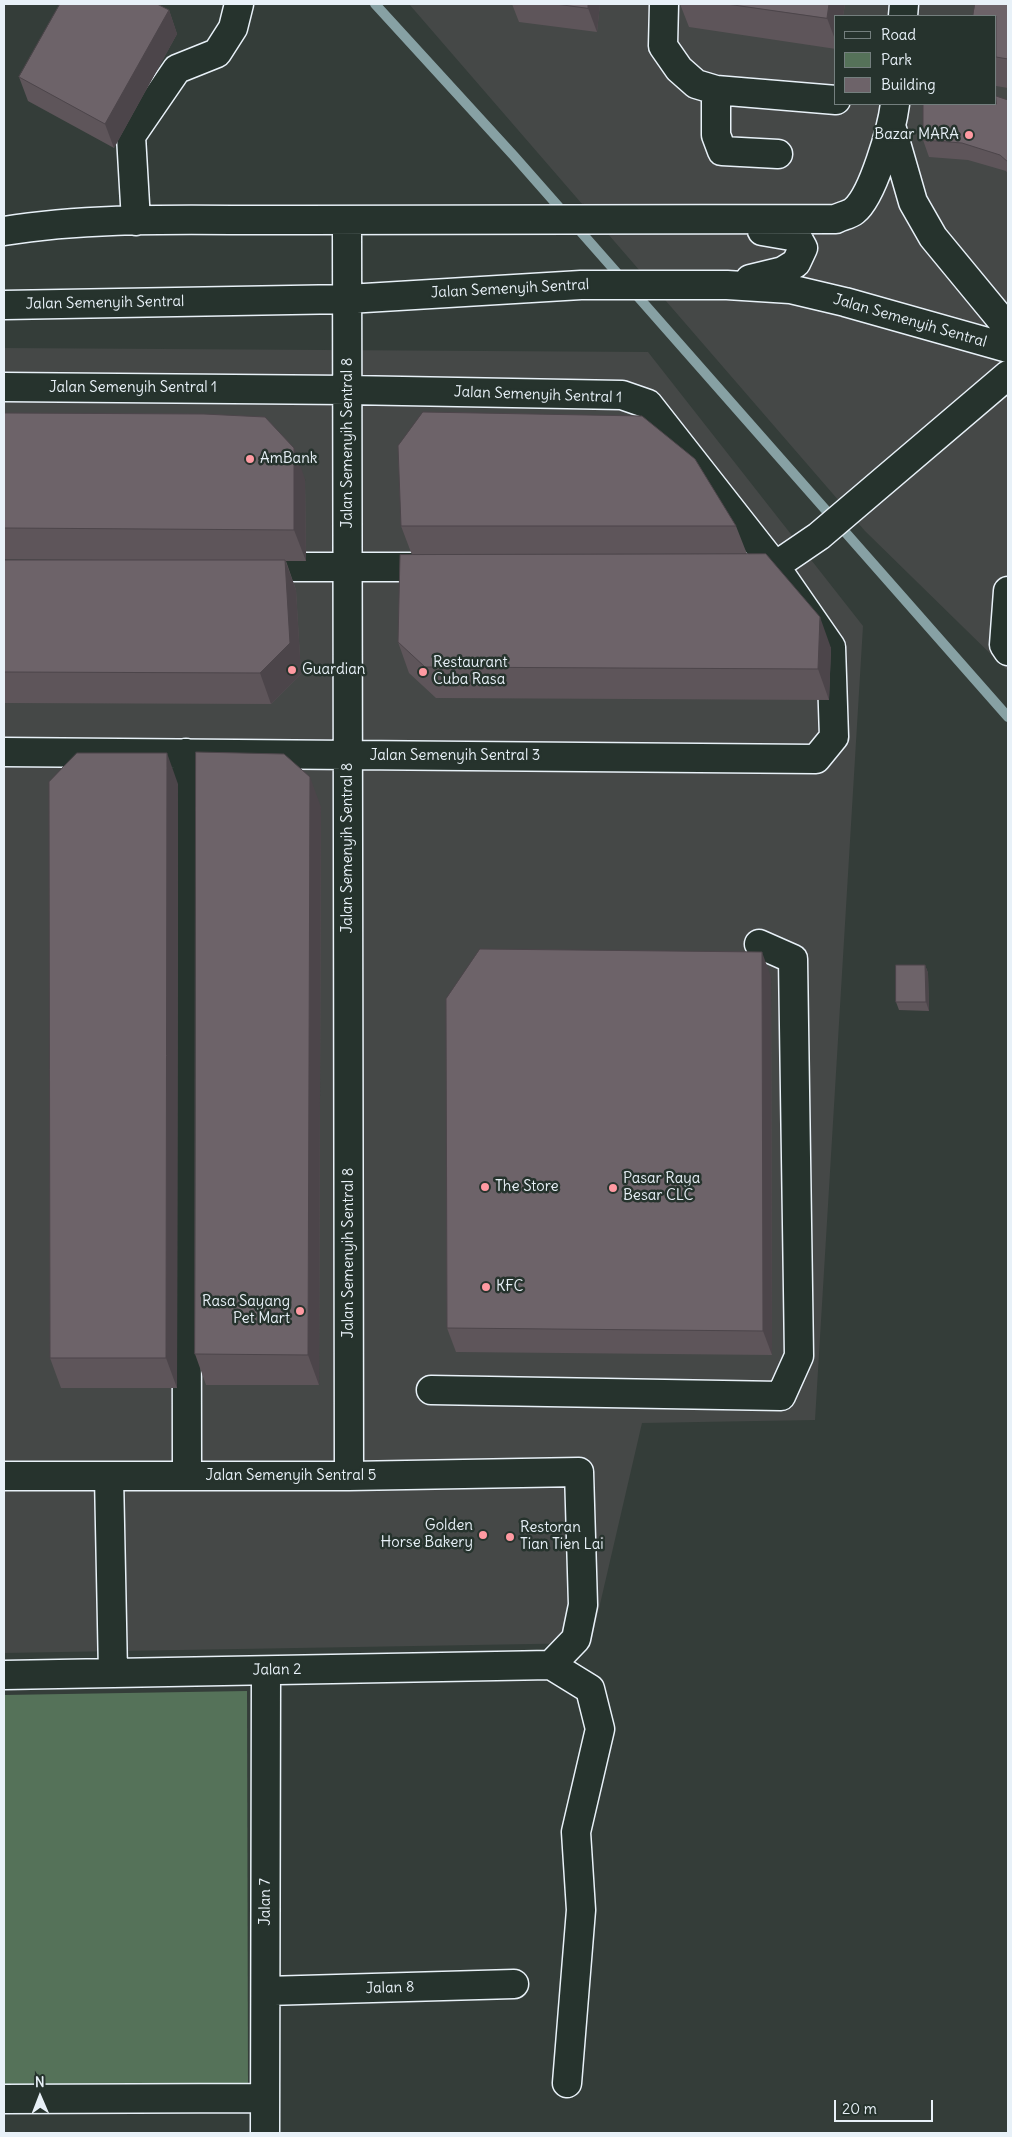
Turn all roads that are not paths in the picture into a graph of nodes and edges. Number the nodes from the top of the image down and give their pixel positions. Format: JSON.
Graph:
{"nodes":[{"id":1,"x":239,"y":4,"type":"edge"},
{"id":2,"x":664,"y":4,"type":"edge"},
{"id":3,"x":716,"y":90,"type":"junction"},
{"id":4,"x":834,"y":100,"type":"edge"},
{"id":5,"x":889,"y":110,"type":"edge"},
{"id":6,"x":778,"y":154,"type":"dead end"},
{"id":7,"x":664,"y":219,"type":"junction"},
{"id":8,"x":347,"y":220,"type":"junction"},
{"id":9,"x":136,"y":221,"type":"junction"},
{"id":10,"x":4,"y":231,"type":"edge"},
{"id":11,"x":727,"y":285,"type":"junction"},
{"id":12,"x":348,"y":299,"type":"junction"},
{"id":13,"x":4,"y":305,"type":"edge"},
{"id":14,"x":1008,"y":328,"type":"edge"},
{"id":15,"x":1008,"y":348,"type":"edge"},
{"id":16,"x":1008,"y":375,"type":"edge"},
{"id":17,"x":4,"y":387,"type":"edge"},
{"id":18,"x":348,"y":390,"type":"junction"},
{"id":19,"x":736,"y":566,"type":"edge"},
{"id":20,"x":776,"y":566,"type":"junction"},
{"id":21,"x":230,"y":567,"type":"edge"},
{"id":22,"x":348,"y":567,"type":"junction"},
{"id":23,"x":467,"y":567,"type":"edge"},
{"id":24,"x":1008,"y":591,"type":"edge"},
{"id":25,"x":1008,"y":651,"type":"edge"},
{"id":26,"x":4,"y":752,"type":"edge"},
{"id":27,"x":186,"y":753,"type":"junction"},
{"id":28,"x":348,"y":755,"type":"junction"},
{"id":29,"x":816,"y":759,"type":"joint"},
{"id":30,"x":759,"y":944,"type":"dead end"},
{"id":31,"x":431,"y":1390,"type":"dead end"},
{"id":32,"x":4,"y":1476,"type":"edge"},
{"id":33,"x":109,"y":1476,"type":"junction"},
{"id":34,"x":187,"y":1476,"type":"junction"},
{"id":35,"x":349,"y":1476,"type":"junction"},
{"id":36,"x":551,"y":1665,"type":"junction"},
{"id":37,"x":266,"y":1671,"type":"junction"},
{"id":38,"x":113,"y":1673,"type":"junction"},
{"id":39,"x":4,"y":1675,"type":"edge"},
{"id":40,"x":514,"y":1984,"type":"dead end"},
{"id":41,"x":266,"y":1991,"type":"junction"},
{"id":42,"x":567,"y":2083,"type":"dead end"},
{"id":43,"x":265,"y":2098,"type":"junction"},
{"id":44,"x":4,"y":2099,"type":"edge"},
{"id":45,"x":265,"y":2133,"type":"edge"}],
"edges":[{"from":1,"to":9,"type":"street"},
{"from":2,"to":3,"type":"street"},
{"from":3,"to":4,"type":"street"},
{"from":3,"to":6,"type":"street"},
{"from":5,"to":7,"type":"street"},
{"from":5,"to":14,"type":"street"},
{"from":7,"to":8,"type":"street"},
{"from":7,"to":11,"type":"street"},
{"from":8,"to":9,"type":"street"},
{"from":8,"to":12,"type":"street","name":"Jalan Semenyih Sentral 8"},
{"from":9,"to":10,"type":"street"},
{"from":11,"to":12,"type":"street","name":"Jalan Semenyih Sentral"},
{"from":11,"to":15,"type":"street","name":"Jalan Semenyih Sentral"},
{"from":12,"to":13,"type":"street","name":"Jalan Semenyih Sentral"},
{"from":12,"to":18,"type":"street","name":"Jalan Semenyih Sentral 8"},
{"from":16,"to":20,"type":"street"},
{"from":17,"to":18,"type":"street","name":"Jalan Semenyih Sentral 1"},
{"from":18,"to":20,"type":"street","name":"Jalan Semenyih Sentral 1"},
{"from":18,"to":22,"type":"street","name":"Jalan Semenyih Sentral 8"},
{"from":19,"to":20,"type":"street"},
{"from":20,"to":29,"type":"street","name":"Jalan Semenyih Sentral 1"},
{"from":21,"to":22,"type":"street"},
{"from":22,"to":23,"type":"street"},
{"from":22,"to":28,"type":"street","name":"Jalan Semenyih Sentral 8"},
{"from":24,"to":25,"type":"street"},
{"from":26,"to":27,"type":"street","name":"Jalan Semenyih Sentral 3"},
{"from":27,"to":28,"type":"street","name":"Jalan Semenyih Sentral 3"},
{"from":27,"to":34,"type":"street"},
{"from":28,"to":29,"type":"street","name":"Jalan Semenyih Sentral 3"},
{"from":28,"to":35,"type":"street","name":"Jalan Semenyih Sentral 8"},
{"from":30,"to":31,"type":"street"},
{"from":32,"to":33,"type":"street","name":"Jalan Semenyih Sentral 5"},
{"from":33,"to":34,"type":"street","name":"Jalan Semenyih Sentral 5"},
{"from":33,"to":38,"type":"street"},
{"from":34,"to":35,"type":"street","name":"Jalan Semenyih Sentral 5"},
{"from":35,"to":36,"type":"street","name":"Jalan Semenyih Sentral 5"},
{"from":36,"to":37,"type":"street","name":"Jalan 2"},
{"from":36,"to":42,"type":"street"},
{"from":37,"to":38,"type":"street","name":"Jalan 2"},
{"from":37,"to":41,"type":"street","name":"Jalan 7"},
{"from":38,"to":39,"type":"street","name":"Jalan 2"},
{"from":40,"to":41,"type":"street","name":"Jalan 8"},
{"from":41,"to":43,"type":"street","name":"Jalan 7"},
{"from":43,"to":44,"type":"street"},
{"from":43,"to":45,"type":"street","name":"Jalan 7"}]}
